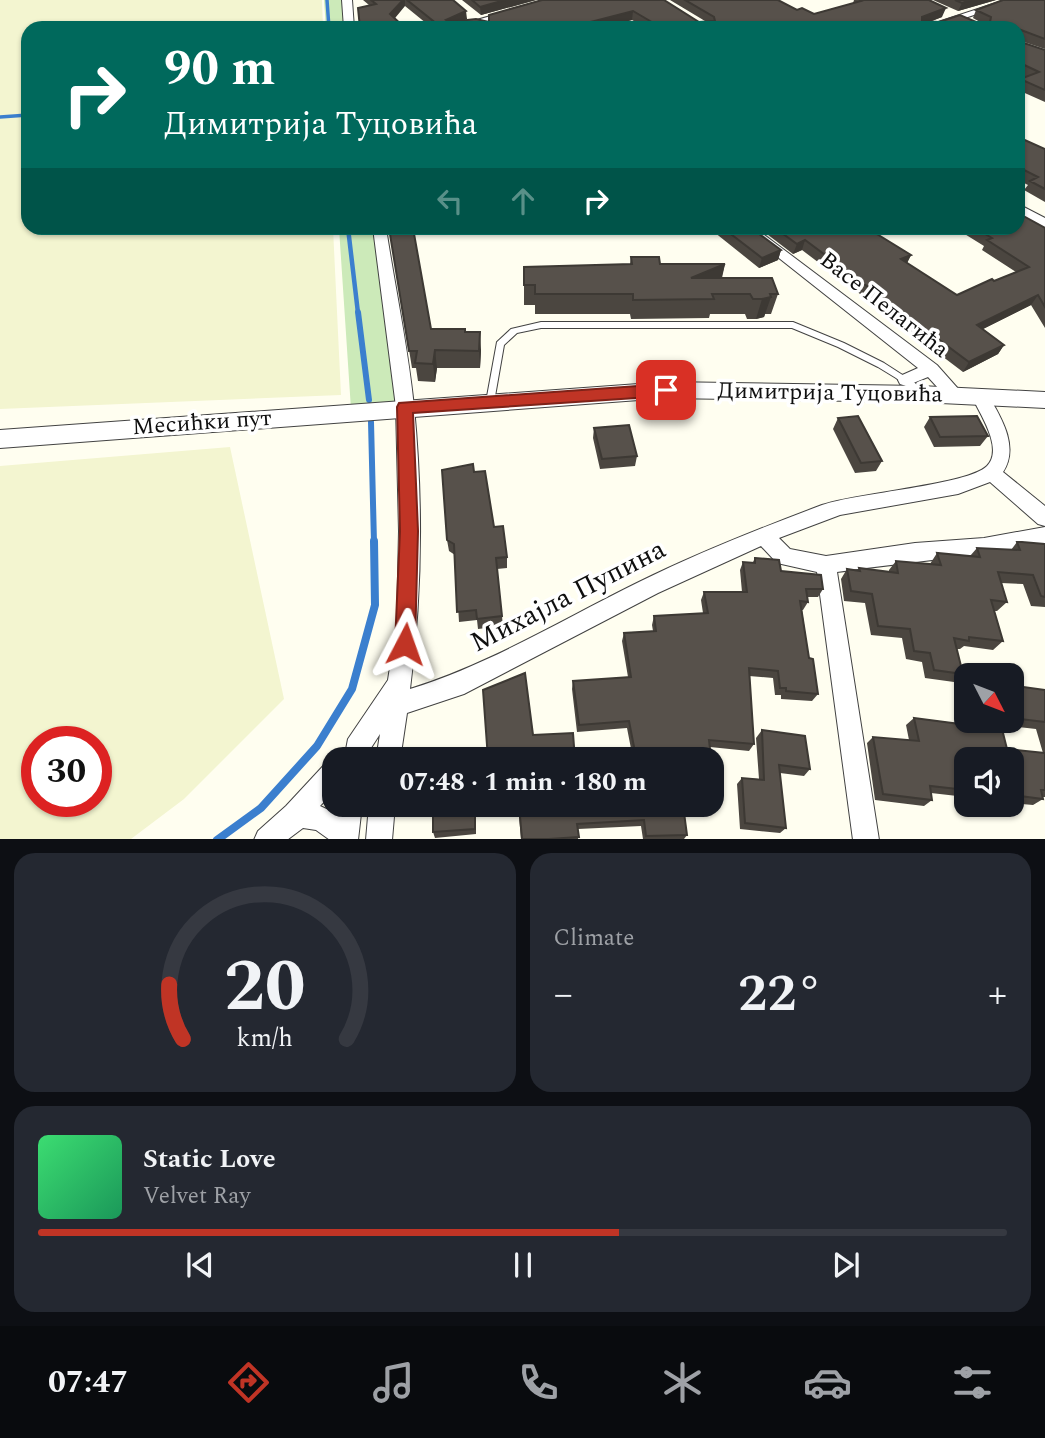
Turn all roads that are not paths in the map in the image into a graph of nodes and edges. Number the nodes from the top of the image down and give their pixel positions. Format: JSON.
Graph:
{"nodes":[{"id":1,"x":347,"y":0,"type":"edge"},
{"id":2,"x":556,"y":0,"type":"edge"},
{"id":3,"x":1014,"y":0,"type":"edge"},
{"id":4,"x":945,"y":12,"type":"edge"},
{"id":5,"x":470,"y":14,"type":"dead end"},
{"id":6,"x":958,"y":18,"type":"junction"},
{"id":7,"x":348,"y":21,"type":"edge"},
{"id":8,"x":479,"y":21,"type":"joint"},
{"id":9,"x":948,"y":21,"type":"edge"},
{"id":10,"x":965,"y":21,"type":"edge"},
{"id":11,"x":1025,"y":212,"type":"edge"},
{"id":12,"x":1045,"y":224,"type":"edge"},
{"id":13,"x":380,"y":235,"type":"edge"},
{"id":14,"x":756,"y":235,"type":"edge"},
{"id":15,"x":931,"y":369,"type":"junction"},
{"id":16,"x":913,"y":387,"type":"junction"},
{"id":17,"x":955,"y":396,"type":"junction"},
{"id":18,"x":981,"y":397,"type":"junction"},
{"id":19,"x":1045,"y":400,"type":"edge"},
{"id":20,"x":490,"y":402,"type":"junction"},
{"id":21,"x":405,"y":407,"type":"junction"},
{"id":22,"x":0,"y":439,"type":"edge"},
{"id":23,"x":992,"y":473,"type":"junction"},
{"id":24,"x":1045,"y":518,"type":"edge"},
{"id":25,"x":764,"y":535,"type":"junction"},
{"id":26,"x":1045,"y":536,"type":"edge"},
{"id":27,"x":826,"y":565,"type":"junction"},
{"id":28,"x":397,"y":694,"type":"junction"},
{"id":29,"x":364,"y":747,"type":"edge"},
{"id":30,"x":390,"y":747,"type":"edge"},
{"id":31,"x":322,"y":786,"type":"edge"},
{"id":32,"x":295,"y":816,"type":"junction"},
{"id":33,"x":348,"y":817,"type":"edge"},
{"id":34,"x":381,"y":817,"type":"edge"},
{"id":35,"x":345,"y":837,"type":"edge"},
{"id":36,"x":267,"y":839,"type":"edge"},
{"id":37,"x":379,"y":839,"type":"edge"},
{"id":38,"x":866,"y":839,"type":"edge"}],
"edges":[{"from":1,"to":7,"type":"street"},
{"from":2,"to":8,"type":"street"},
{"from":3,"to":6,"type":"street"},
{"from":4,"to":6,"type":"street"},
{"from":5,"to":8,"type":"street"},
{"from":6,"to":9,"type":"street"},
{"from":6,"to":10,"type":"street"},
{"from":11,"to":12,"type":"street"},
{"from":13,"to":21,"type":"street"},
{"from":14,"to":15,"type":"street","name":"Васе Пелагића"},
{"from":15,"to":16,"type":"street"},
{"from":15,"to":17,"type":"street","name":"Васе Пелагића"},
{"from":16,"to":17,"type":"street","name":"Димитрија Туцовића"},
{"from":16,"to":20,"type":"street","name":"Димитрија Туцовића"},
{"from":16,"to":20,"type":"lane"},
{"from":17,"to":18,"type":"street","name":"Димитрија Туцовића"},
{"from":18,"to":19,"type":"street","name":"Димитрија Туцовића"},
{"from":18,"to":23,"type":"street"},
{"from":20,"to":21,"type":"street","name":"Димитрија Туцовића"},
{"from":21,"to":22,"type":"street","name":"Месићки пут"},
{"from":21,"to":28,"type":"street"},
{"from":23,"to":24,"type":"street"},
{"from":23,"to":25,"type":"street","name":"Михајла Пупина"},
{"from":25,"to":27,"type":"street"},
{"from":25,"to":28,"type":"street","name":"Михајла Пупина"},
{"from":26,"to":27,"type":"street"},
{"from":27,"to":38,"type":"street"},
{"from":28,"to":29,"type":"street"},
{"from":28,"to":30,"type":"street"},
{"from":31,"to":32,"type":"street"},
{"from":32,"to":35,"type":"street"},
{"from":32,"to":36,"type":"street"},
{"from":33,"to":35,"type":"street"},
{"from":34,"to":37,"type":"street"}]}
